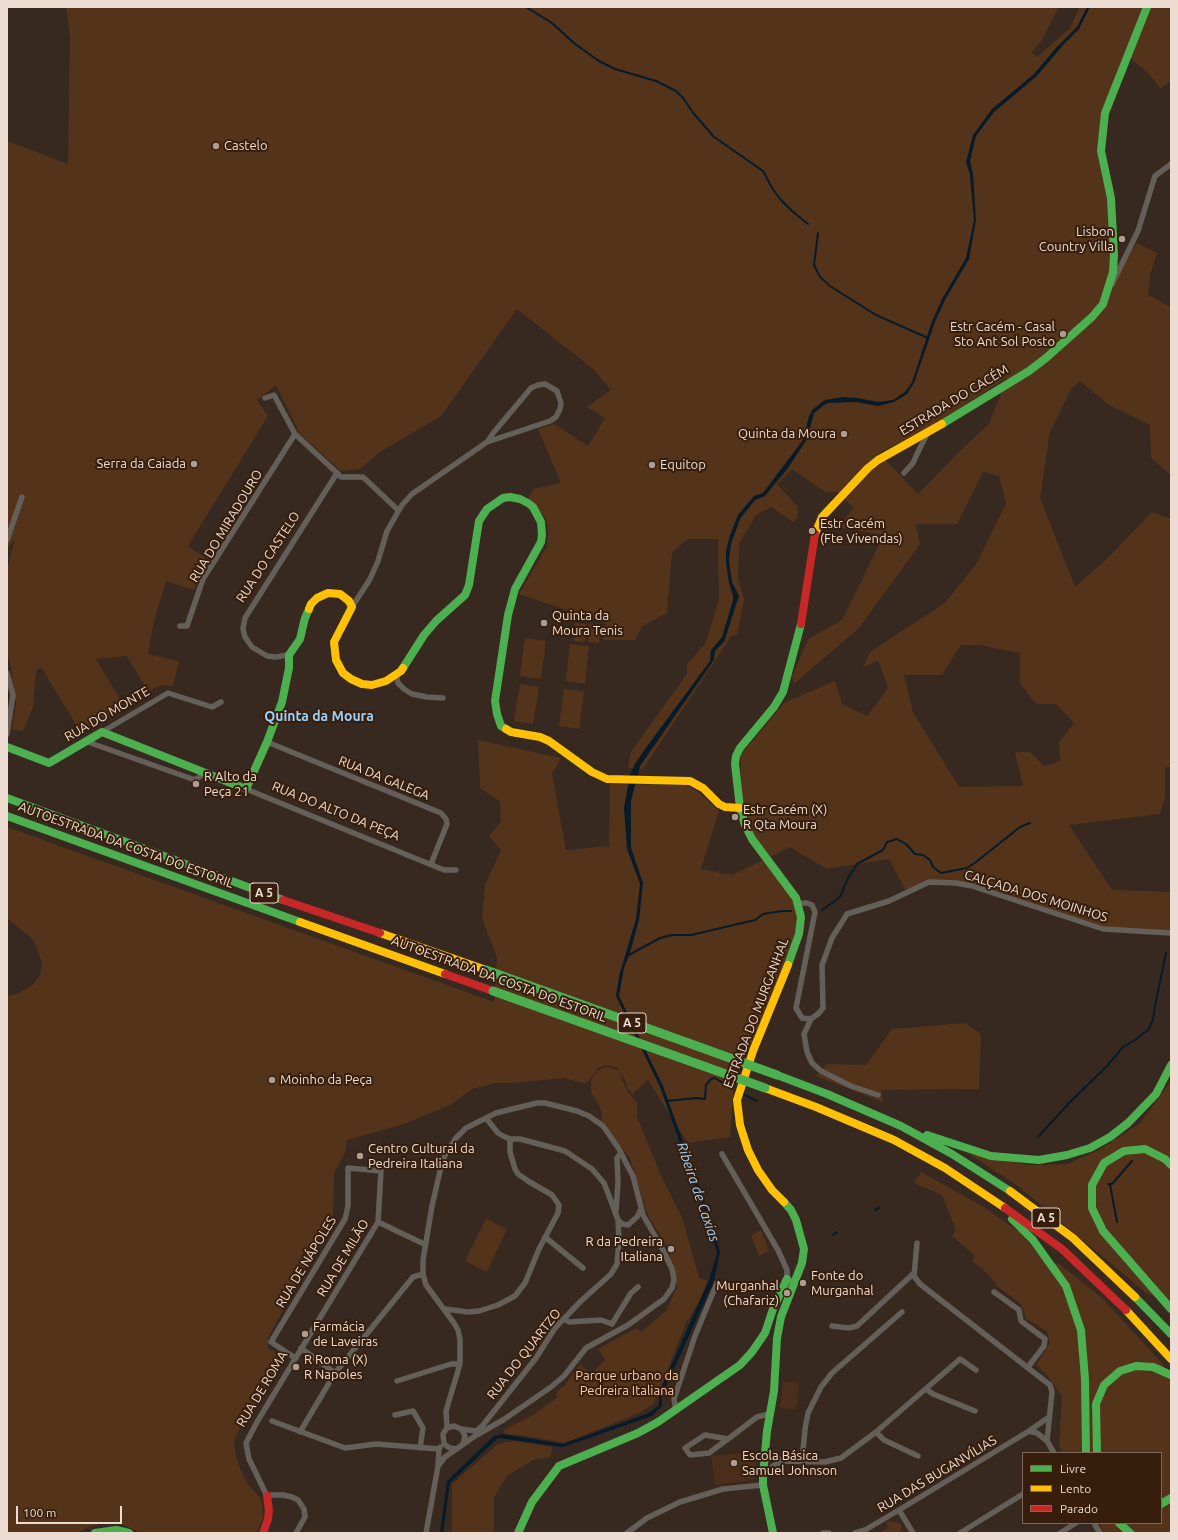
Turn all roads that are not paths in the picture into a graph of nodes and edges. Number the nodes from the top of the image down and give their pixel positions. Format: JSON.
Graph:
{"nodes":[{"id":1,"x":1147,"y":7,"type":"edge"},
{"id":2,"x":1171,"y":164,"type":"edge"},
{"id":3,"x":1108,"y":291,"type":"junction"},
{"id":4,"x":264,"y":398,"type":"dead end"},
{"id":5,"x":928,"y":432,"type":"junction"},
{"id":6,"x":295,"y":434,"type":"junction"},
{"id":7,"x":487,"y":442,"type":"junction"},
{"id":8,"x":904,"y":473,"type":"dead end"},
{"id":9,"x":337,"y":474,"type":"junction"},
{"id":10,"x":22,"y":497,"type":"dead end"},
{"id":11,"x":398,"y":510,"type":"junction"},
{"id":12,"x":7,"y":540,"type":"edge"},
{"id":13,"x":352,"y":607,"type":"junction"},
{"id":14,"x":180,"y":626,"type":"dead end"},
{"id":15,"x":289,"y":655,"type":"junction"},
{"id":16,"x":7,"y":673,"type":"edge"},
{"id":17,"x":396,"y":675,"type":"junction"},
{"id":18,"x":442,"y":698,"type":"dead end"},
{"id":19,"x":220,"y":702,"type":"dead end"},
{"id":20,"x":102,"y":732,"type":"junction"},
{"id":21,"x":7,"y":734,"type":"edge"},
{"id":22,"x":86,"y":741,"type":"junction"},
{"id":23,"x":267,"y":742,"type":"junction"},
{"id":24,"x":7,"y":748,"type":"edge"},
{"id":25,"x":206,"y":772,"type":"junction"},
{"id":26,"x":246,"y":789,"type":"junction"},
{"id":27,"x":7,"y":798,"type":"edge"},
{"id":28,"x":740,"y":808,"type":"junction"},
{"id":29,"x":7,"y":816,"type":"edge"},
{"id":30,"x":431,"y":864,"type":"junction"},
{"id":31,"x":456,"y":870,"type":"dead end"},
{"id":32,"x":798,"y":903,"type":"junction"},
{"id":33,"x":1171,"y":933,"type":"edge"},
{"id":34,"x":811,"y":1019,"type":"junction"},
{"id":35,"x":1171,"y":1065,"type":"edge"},
{"id":36,"x":878,"y":1095,"type":"dead end"},
{"id":37,"x":486,"y":1118,"type":"junction"},
{"id":38,"x":901,"y":1126,"type":"junction"},
{"id":39,"x":510,"y":1140,"type":"junction"},
{"id":40,"x":621,"y":1153,"type":"junction"},
{"id":41,"x":722,"y":1154,"type":"dead end"},
{"id":42,"x":1171,"y":1165,"type":"edge"},
{"id":43,"x":381,"y":1171,"type":"joint"},
{"id":44,"x":992,"y":1199,"type":"junction"},
{"id":45,"x":641,"y":1208,"type":"junction"},
{"id":46,"x":615,"y":1213,"type":"junction"},
{"id":47,"x":618,"y":1220,"type":"junction"},
{"id":48,"x":378,"y":1222,"type":"junction"},
{"id":49,"x":545,"y":1237,"type":"junction"},
{"id":50,"x":917,"y":1243,"type":"dead end"},
{"id":51,"x":424,"y":1244,"type":"junction"},
{"id":52,"x":584,"y":1268,"type":"dead end"},
{"id":53,"x":914,"y":1273,"type":"junction"},
{"id":54,"x":423,"y":1274,"type":"junction"},
{"id":55,"x":791,"y":1280,"type":"junction"},
{"id":56,"x":717,"y":1283,"type":"dead end"},
{"id":57,"x":638,"y":1287,"type":"dead end"},
{"id":58,"x":994,"y":1292,"type":"dead end"},
{"id":59,"x":445,"y":1309,"type":"junction"},
{"id":60,"x":1171,"y":1310,"type":"edge"},
{"id":61,"x":902,"y":1312,"type":"dead end"},
{"id":62,"x":564,"y":1319,"type":"junction"},
{"id":63,"x":612,"y":1324,"type":"junction"},
{"id":64,"x":832,"y":1326,"type":"dead end"},
{"id":65,"x":616,"y":1331,"type":"junction"},
{"id":66,"x":1171,"y":1334,"type":"edge"},
{"id":67,"x":301,"y":1348,"type":"junction"},
{"id":68,"x":295,"y":1358,"type":"junction"},
{"id":69,"x":1171,"y":1359,"type":"edge"},
{"id":70,"x":460,"y":1364,"type":"junction"},
{"id":71,"x":1028,"y":1367,"type":"junction"},
{"id":72,"x":976,"y":1370,"type":"dead end"},
{"id":73,"x":335,"y":1373,"type":"junction"},
{"id":74,"x":1171,"y":1375,"type":"edge"},
{"id":75,"x":397,"y":1381,"type":"dead end"},
{"id":76,"x":926,"y":1389,"type":"junction"},
{"id":77,"x":676,"y":1411,"type":"junction"},
{"id":78,"x":975,"y":1411,"type":"dead end"},
{"id":79,"x":395,"y":1414,"type":"dead end"},
{"id":80,"x":769,"y":1414,"type":"junction"},
{"id":81,"x":1049,"y":1417,"type":"junction"},
{"id":82,"x":272,"y":1421,"type":"dead end"},
{"id":83,"x":447,"y":1428,"type":"junction"},
{"id":84,"x":461,"y":1429,"type":"junction"},
{"id":85,"x":1029,"y":1431,"type":"junction"},
{"id":86,"x":300,"y":1432,"type":"junction"},
{"id":87,"x":876,"y":1432,"type":"junction"},
{"id":88,"x":728,"y":1439,"type":"junction"},
{"id":89,"x":1047,"y":1441,"type":"junction"},
{"id":90,"x":444,"y":1444,"type":"junction"},
{"id":91,"x":463,"y":1444,"type":"junction"},
{"id":92,"x":420,"y":1448,"type":"junction"},
{"id":93,"x":457,"y":1448,"type":"junction"},
{"id":94,"x":438,"y":1449,"type":"junction"},
{"id":95,"x":765,"y":1449,"type":"junction"},
{"id":96,"x":1053,"y":1452,"type":"edge"},
{"id":97,"x":1086,"y":1452,"type":"edge"},
{"id":98,"x":1098,"y":1452,"type":"edge"},
{"id":99,"x":918,"y":1456,"type":"dead end"},
{"id":100,"x":782,"y":1461,"type":"junction"},
{"id":101,"x":802,"y":1462,"type":"junction"},
{"id":102,"x":438,"y":1466,"type":"junction"},
{"id":103,"x":763,"y":1481,"type":"junction"},
{"id":104,"x":1022,"y":1495,"type":"edge"},
{"id":105,"x":266,"y":1496,"type":"junction"},
{"id":106,"x":1171,"y":1498,"type":"edge"},
{"id":107,"x":1162,"y":1503,"type":"edge"},
{"id":108,"x":898,"y":1510,"type":"junction"},
{"id":109,"x":1074,"y":1524,"type":"edge"},
{"id":110,"x":1095,"y":1524,"type":"edge"},
{"id":111,"x":1120,"y":1524,"type":"edge"},
{"id":112,"x":95,"y":1533,"type":"edge"},
{"id":113,"x":129,"y":1533,"type":"edge"},
{"id":114,"x":263,"y":1533,"type":"edge"},
{"id":115,"x":296,"y":1533,"type":"edge"},
{"id":116,"x":426,"y":1533,"type":"edge"},
{"id":117,"x":518,"y":1533,"type":"edge"},
{"id":118,"x":627,"y":1533,"type":"edge"},
{"id":119,"x":773,"y":1533,"type":"edge"},
{"id":120,"x":823,"y":1533,"type":"edge"},
{"id":121,"x":829,"y":1533,"type":"edge"},
{"id":122,"x":855,"y":1533,"type":"edge"},
{"id":123,"x":913,"y":1533,"type":"edge"},
{"id":124,"x":960,"y":1533,"type":"edge"},
{"id":125,"x":1060,"y":1533,"type":"edge"},
{"id":126,"x":1100,"y":1533,"type":"edge"},
{"id":127,"x":1130,"y":1533,"type":"edge"}],
"edges":[{"from":1,"to":3,"type":"main road","name":"ESTRADA DO CACÉM"},
{"from":2,"to":3,"type":"street"},
{"from":3,"to":5,"type":"main road","name":"ESTRADA DO CACÉM"},
{"from":4,"to":6,"type":"street"},
{"from":5,"to":8,"type":"street"},
{"from":5,"to":28,"type":"main road","name":"ESTRADA DO CACÉM"},
{"from":6,"to":9,"type":"street"},
{"from":6,"to":14,"type":"street","name":"RUA DO MIRADOURO"},
{"from":7,"to":7,"type":"street"},
{"from":7,"to":11,"type":"street"},
{"from":9,"to":11,"type":"street"},
{"from":9,"to":15,"type":"street","name":"RUA DO CASTELO"},
{"from":10,"to":12,"type":"street"},
{"from":11,"to":13,"type":"street"},
{"from":13,"to":15,"type":"main road"},
{"from":13,"to":17,"type":"main road"},
{"from":15,"to":23,"type":"main road"},
{"from":16,"to":21,"type":"street"},
{"from":17,"to":18,"type":"street"},
{"from":17,"to":28,"type":"main road"},
{"from":19,"to":20,"type":"street","name":"RUA DO MONTE"},
{"from":20,"to":22,"type":"main road","name":"RUA DO MONTE"},
{"from":20,"to":25,"type":"main road","name":"RUA DO ALTO DA PEÇA"},
{"from":22,"to":24,"type":"main road","name":"RUA DO MONTE"},
{"from":22,"to":25,"type":"street"},
{"from":23,"to":26,"type":"main road"},
{"from":23,"to":30,"type":"street","name":"RUA DA GALEGA"},
{"from":25,"to":26,"type":"main road","name":"RUA DO ALTO DA PEÇA"},
{"from":26,"to":30,"type":"street","name":"RUA DO ALTO DA PEÇA"},
{"from":27,"to":38,"type":"main road","name":"AUTOESTRADA DA COSTA DO ESTORIL","number":"A 5","bridge":true},
{"from":28,"to":32,"type":"main road","name":"ESTRADA DO MURGANHAL"},
{"from":29,"to":44,"type":"main road","name":"AUTOESTRADA DA COSTA DO ESTORIL","number":"A 5","bridge":true},
{"from":30,"to":31,"type":"street","name":"RUA DO ALTO DA PEÇA"},
{"from":32,"to":34,"type":"street"},
{"from":32,"to":55,"type":"main road","name":"ESTRADA DO MURGANHAL"},
{"from":33,"to":34,"type":"street","name":"CALÇADA DOS MOINHOS"},
{"from":34,"to":36,"type":"street","name":"CALÇADA DOS MOINHOS"},
{"from":35,"to":38,"type":"main road"},
{"from":37,"to":39,"type":"street"},
{"from":37,"to":40,"type":"street"},
{"from":37,"to":51,"type":"street"},
{"from":38,"to":66,"type":"main road","name":"AUTOESTRADA DA COSTA DO ESTORIL","number":"A 5"},
{"from":39,"to":46,"type":"street","name":"RUA DO QUARTZO"},
{"from":39,"to":49,"type":"street"},
{"from":40,"to":45,"type":"street"},
{"from":40,"to":46,"type":"street"},
{"from":41,"to":55,"type":"street"},
{"from":42,"to":60,"type":"main road"},
{"from":43,"to":48,"type":"street","name":"RUA DE MILÃO"},
{"from":43,"to":68,"type":"street","name":"RUA DE NÁPOLES"},
{"from":44,"to":69,"type":"main road","name":"AUTOESTRADA DA COSTA DO ESTORIL","number":"A 5"},
{"from":44,"to":97,"type":"main road"},
{"from":45,"to":47,"type":"street"},
{"from":45,"to":65,"type":"street"},
{"from":46,"to":47,"type":"street","name":"RUA DO QUARTZO"},
{"from":47,"to":62,"type":"street","name":"RUA DO QUARTZO"},
{"from":48,"to":51,"type":"street"},
{"from":48,"to":67,"type":"street","name":"RUA DE MILÃO"},
{"from":49,"to":52,"type":"street"},
{"from":49,"to":59,"type":"street"},
{"from":50,"to":53,"type":"street"},
{"from":51,"to":54,"type":"street"},
{"from":53,"to":64,"type":"street"},
{"from":53,"to":71,"type":"street"},
{"from":54,"to":59,"type":"street"},
{"from":54,"to":73,"type":"street"},
{"from":55,"to":77,"type":"main road"},
{"from":55,"to":80,"type":"main road","name":"ESTRADA DO MURGANHAL"},
{"from":56,"to":77,"type":"street"},
{"from":57,"to":63,"type":"street"},
{"from":58,"to":71,"type":"street"},
{"from":59,"to":70,"type":"street"},
{"from":61,"to":101,"type":"street"},
{"from":62,"to":63,"type":"street"},
{"from":62,"to":84,"type":"street","name":"RUA DO QUARTZO"},
{"from":63,"to":65,"type":"street"},
{"from":65,"to":91,"type":"street"},
{"from":67,"to":68,"type":"street","name":"RUA DE ROMA"},
{"from":67,"to":73,"type":"street"},
{"from":68,"to":105,"type":"street","name":"RUA DE ROMA"},
{"from":70,"to":75,"type":"street"},
{"from":70,"to":83,"type":"street"},
{"from":71,"to":81,"type":"street"},
{"from":72,"to":76,"type":"street"},
{"from":73,"to":86,"type":"street"},
{"from":74,"to":98,"type":"main road"},
{"from":76,"to":78,"type":"street"},
{"from":76,"to":87,"type":"street"},
{"from":77,"to":117,"type":"main road"},
{"from":79,"to":92,"type":"street"},
{"from":80,"to":88,"type":"street"},
{"from":80,"to":95,"type":"main road","name":"ESTRADA DO MURGANHAL"},
{"from":81,"to":85,"type":"street","name":"RUA DAS BUGANVÍLIAS"},
{"from":81,"to":89,"type":"street"},
{"from":82,"to":86,"type":"street"},
{"from":83,"to":84,"type":"street"},
{"from":83,"to":90,"type":"street"},
{"from":84,"to":91,"type":"street"},
{"from":85,"to":89,"type":"street"},
{"from":85,"to":108,"type":"street","name":"RUA DAS BUGANVÍLIAS"},
{"from":86,"to":92,"type":"street"},
{"from":87,"to":99,"type":"street"},
{"from":87,"to":101,"type":"street"},
{"from":88,"to":88,"type":"street"},
{"from":89,"to":96,"type":"street"},
{"from":90,"to":93,"type":"street"},
{"from":90,"to":94,"type":"street"},
{"from":91,"to":93,"type":"street"},
{"from":92,"to":94,"type":"street"},
{"from":93,"to":102,"type":"street"},
{"from":94,"to":102,"type":"street"},
{"from":95,"to":100,"type":"street"},
{"from":95,"to":103,"type":"main road","name":"ESTRADA DO MURGANHAL"},
{"from":100,"to":101,"type":"street"},
{"from":100,"to":103,"type":"street"},
{"from":102,"to":116,"type":"street"},
{"from":103,"to":118,"type":"street"},
{"from":103,"to":119,"type":"main road","name":"ESTRADA DO MURGANHAL"},
{"from":104,"to":124,"type":"street"},
{"from":105,"to":114,"type":"main road","name":"RUA DE ROMA"},
{"from":105,"to":115,"type":"street"},
{"from":106,"to":107,"type":"main road"},
{"from":108,"to":122,"type":"street","name":"RUA DAS BUGANVÍLIAS"},
{"from":108,"to":123,"type":"street"},
{"from":109,"to":125,"type":"street"},
{"from":110,"to":126,"type":"street"},
{"from":111,"to":127,"type":"main road"},
{"from":112,"to":113,"type":"main road"},
{"from":120,"to":121,"type":"street"}]}
